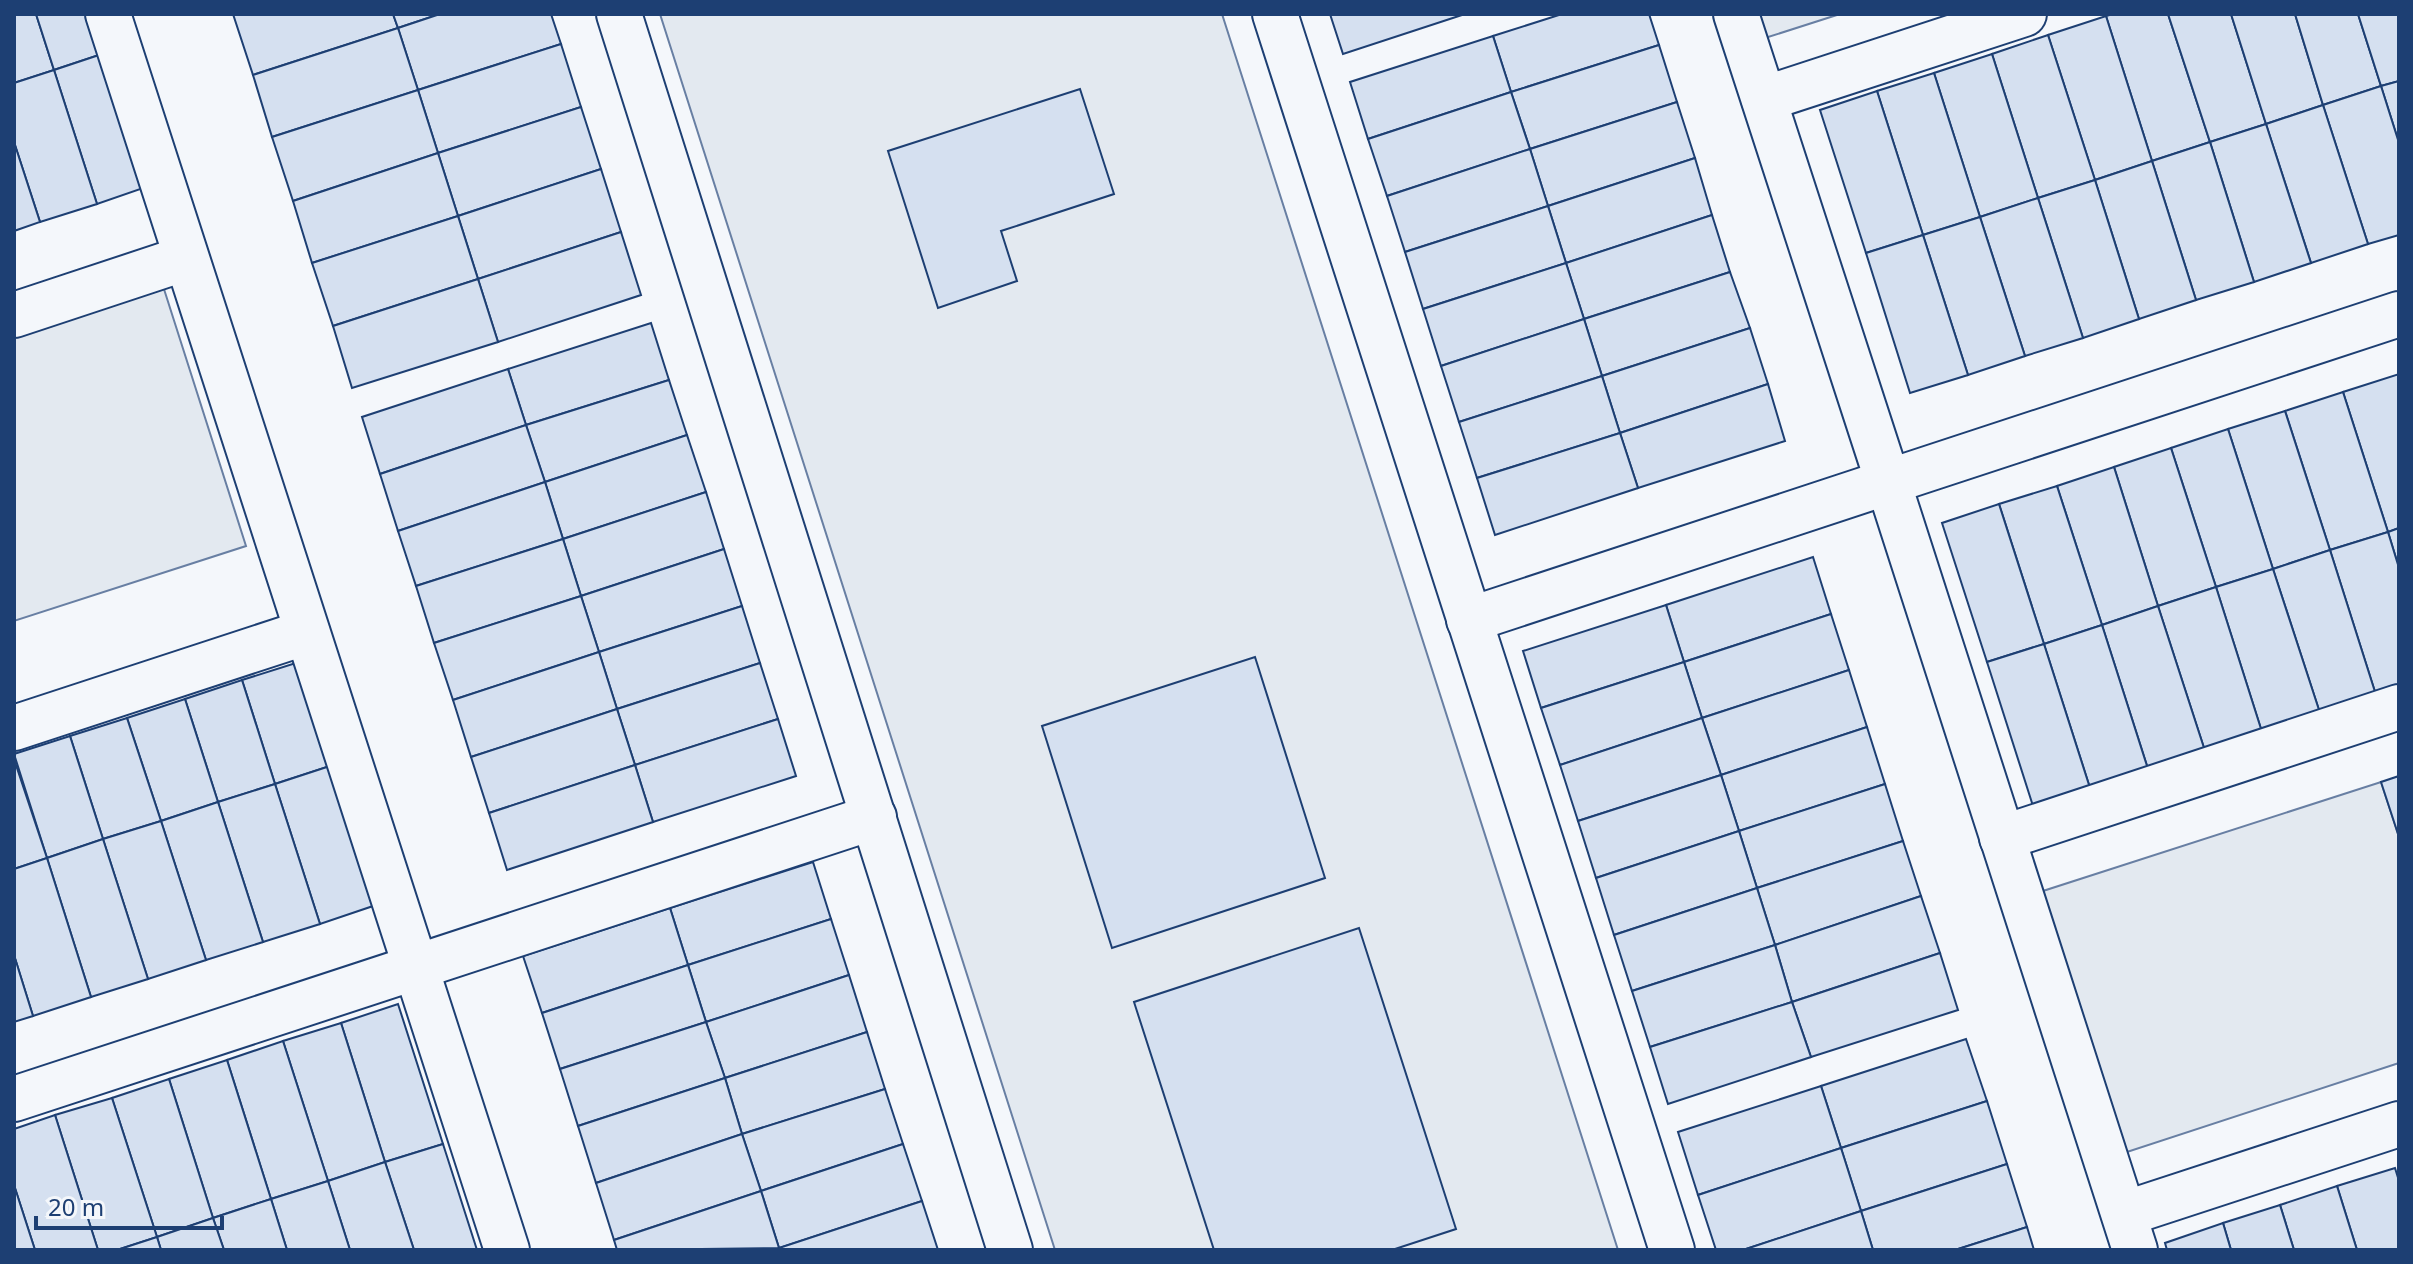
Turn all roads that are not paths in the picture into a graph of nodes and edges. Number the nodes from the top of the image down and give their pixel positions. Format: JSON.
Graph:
{"nodes":[{"id":1,"x":108,"y":14,"type":"edge"},
{"id":2,"x":619,"y":14,"type":"edge"},
{"id":3,"x":1275,"y":14,"type":"edge"},
{"id":4,"x":1736,"y":14,"type":"edge"},
{"id":5,"x":2024,"y":14,"type":"edge"},
{"id":6,"x":1764,"y":99,"type":"junction"},
{"id":7,"x":186,"y":258,"type":"junction"},
{"id":8,"x":2399,"y":314,"type":"edge"},
{"id":9,"x":14,"y":315,"type":"edge"},
{"id":10,"x":1888,"y":482,"type":"junction"},
{"id":11,"x":1469,"y":620,"type":"junction"},
{"id":12,"x":307,"y":632,"type":"junction"},
{"id":13,"x":2399,"y":707,"type":"edge"},
{"id":14,"x":14,"y":728,"type":"edge"},
{"id":15,"x":874,"y":817,"type":"junction"},
{"id":16,"x":2002,"y":838,"type":"junction"},
{"id":17,"x":415,"y":967,"type":"junction"},
{"id":18,"x":14,"y":1099,"type":"edge"},
{"id":19,"x":2399,"y":1124,"type":"edge"},
{"id":20,"x":2130,"y":1232,"type":"edge"},
{"id":21,"x":507,"y":1250,"type":"edge"},
{"id":22,"x":1010,"y":1250,"type":"edge"},
{"id":23,"x":1672,"y":1250,"type":"edge"}],
"edges":[{"from":1,"to":7,"type":"street"},
{"from":2,"to":15,"type":"street"},
{"from":3,"to":11,"type":"street"},
{"from":4,"to":6,"type":"street"},
{"from":5,"to":6,"type":"street"},
{"from":6,"to":10,"type":"street"},
{"from":7,"to":9,"type":"street"},
{"from":7,"to":12,"type":"street"},
{"from":8,"to":10,"type":"street"},
{"from":10,"to":11,"type":"street"},
{"from":10,"to":16,"type":"street"},
{"from":11,"to":23,"type":"street"},
{"from":12,"to":14,"type":"street"},
{"from":12,"to":17,"type":"street"},
{"from":13,"to":16,"type":"street"},
{"from":15,"to":17,"type":"street"},
{"from":15,"to":22,"type":"street"},
{"from":16,"to":20,"type":"street"},
{"from":17,"to":18,"type":"street"},
{"from":17,"to":21,"type":"street"},
{"from":19,"to":20,"type":"street"}]}
